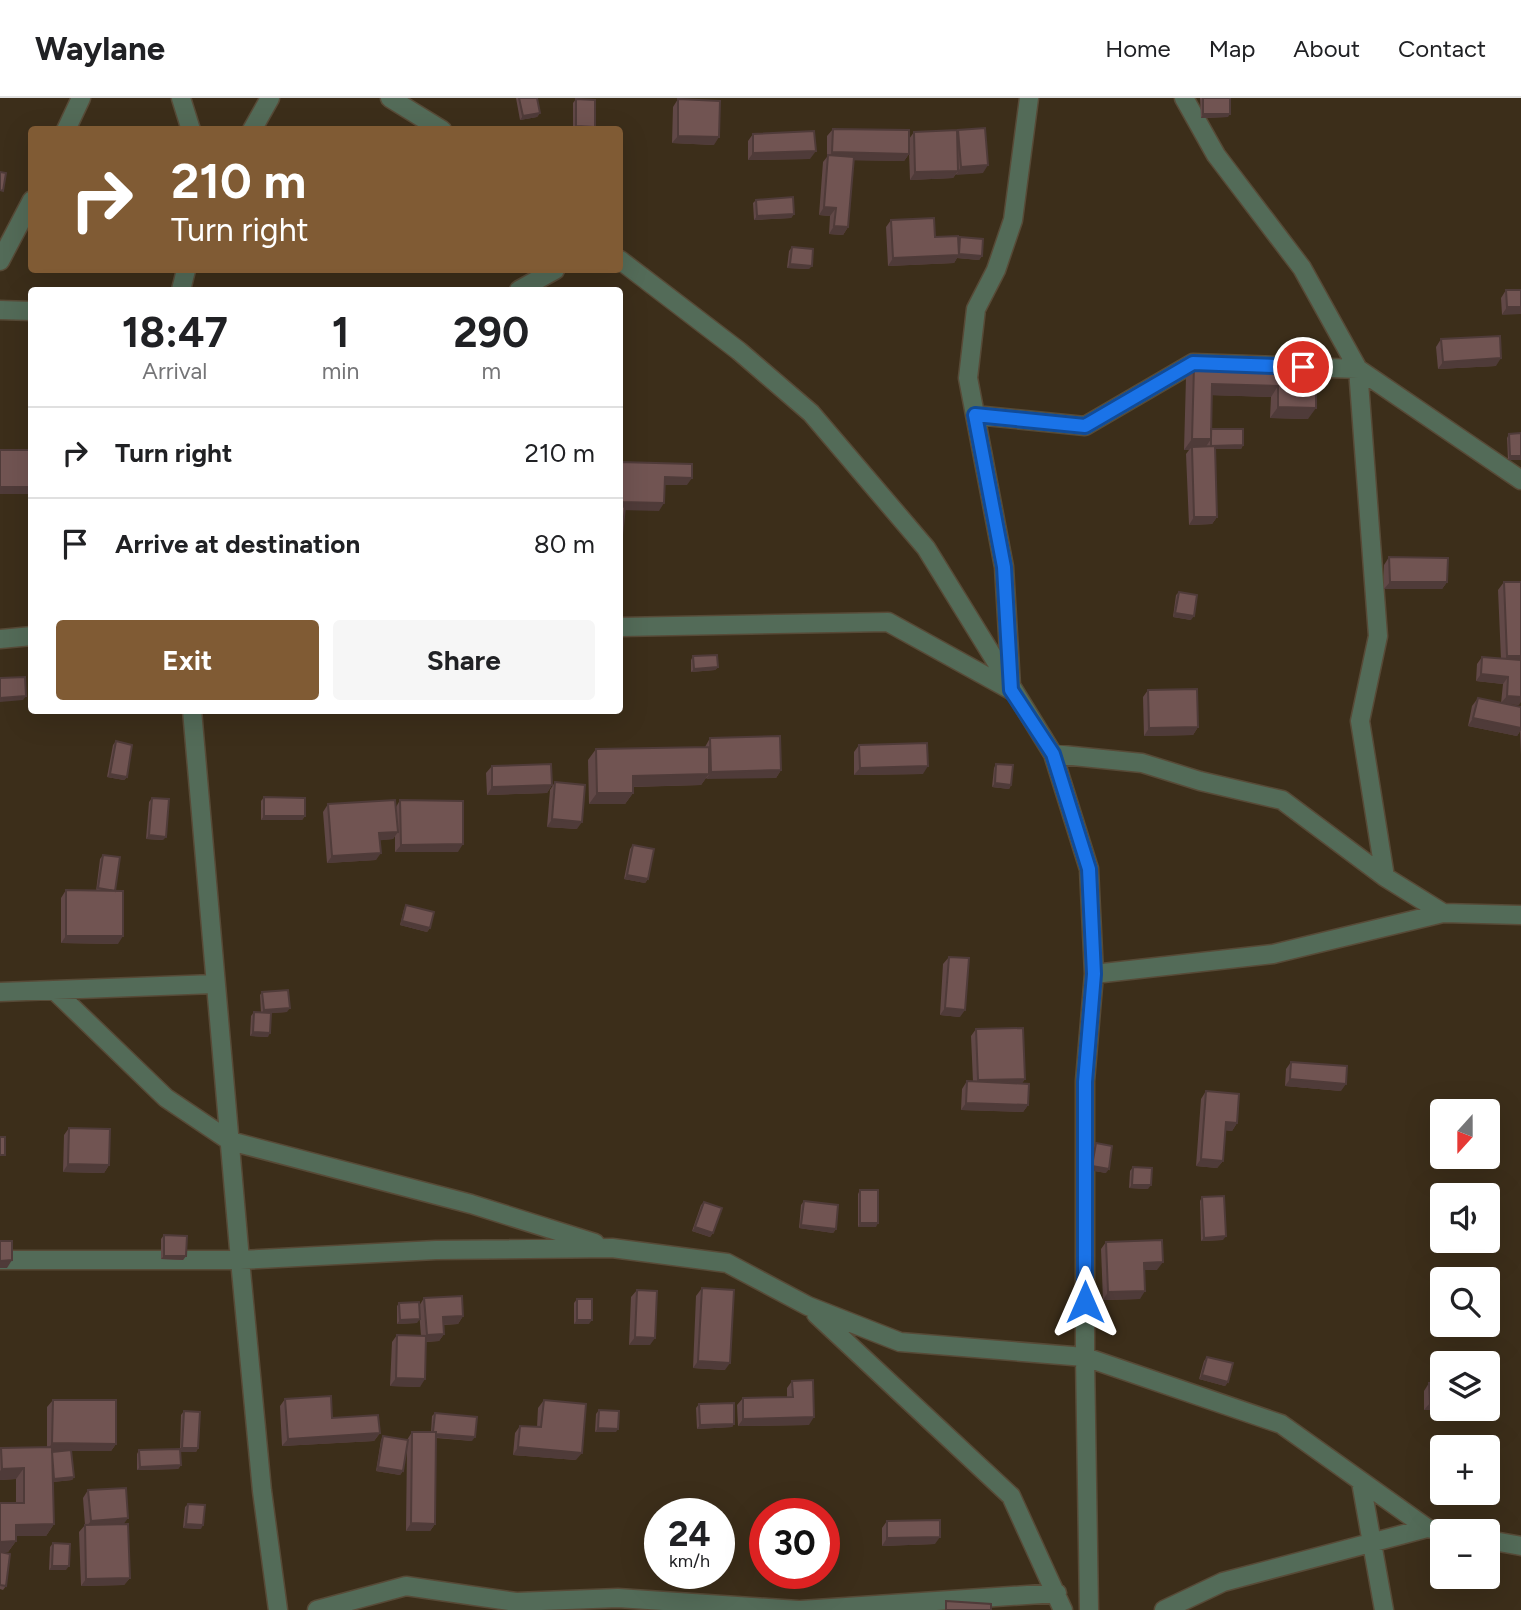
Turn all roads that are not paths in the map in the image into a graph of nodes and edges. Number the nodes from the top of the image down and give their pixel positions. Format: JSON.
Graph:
{"nodes":[{"id":1,"x":81,"y":98,"type":"edge"},
{"id":2,"x":181,"y":98,"type":"edge"},
{"id":3,"x":271,"y":98,"type":"edge"},
{"id":4,"x":390,"y":98,"type":"edge"},
{"id":5,"x":1029,"y":98,"type":"edge"},
{"id":6,"x":1184,"y":98,"type":"edge"},
{"id":7,"x":68,"y":126,"type":"edge"},
{"id":8,"x":190,"y":126,"type":"edge"},
{"id":9,"x":254,"y":126,"type":"edge"},
{"id":10,"x":436,"y":126,"type":"edge"},
{"id":11,"x":28,"y":208,"type":"edge"},
{"id":12,"x":0,"y":261,"type":"edge"},
{"id":13,"x":623,"y":262,"type":"edge"},
{"id":14,"x":550,"y":273,"type":"edge"},
{"id":15,"x":524,"y":287,"type":"edge"},
{"id":16,"x":0,"y":310,"type":"edge"},
{"id":17,"x":28,"y":311,"type":"edge"},
{"id":18,"x":1358,"y":369,"type":"junction"},
{"id":19,"x":975,"y":415,"type":"junction"},
{"id":20,"x":1521,"y":480,"type":"edge"},
{"id":21,"x":623,"y":627,"type":"edge"},
{"id":22,"x":28,"y":636,"type":"edge"},
{"id":23,"x":0,"y":639,"type":"edge"},
{"id":24,"x":1011,"y":690,"type":"junction"},
{"id":25,"x":192,"y":714,"type":"edge"},
{"id":26,"x":1053,"y":754,"type":"junction"},
{"id":27,"x":1385,"y":877,"type":"junction"},
{"id":28,"x":1443,"y":914,"type":"junction"},
{"id":29,"x":1521,"y":915,"type":"edge"},
{"id":30,"x":1094,"y":974,"type":"junction"},
{"id":31,"x":214,"y":984,"type":"junction"},
{"id":32,"x":54,"y":990,"type":"junction"},
{"id":33,"x":0,"y":992,"type":"edge"},
{"id":34,"x":230,"y":1141,"type":"junction"},
{"id":35,"x":612,"y":1248,"type":"junction"},
{"id":36,"x":0,"y":1260,"type":"edge"},
{"id":37,"x":240,"y":1260,"type":"junction"},
{"id":38,"x":808,"y":1306,"type":"junction"},
{"id":39,"x":1085,"y":1357,"type":"junction"},
{"id":40,"x":1361,"y":1482,"type":"junction"},
{"id":41,"x":1430,"y":1527,"type":"edge"},
{"id":42,"x":1430,"y":1531,"type":"edge"},
{"id":43,"x":1500,"y":1542,"type":"edge"},
{"id":44,"x":1370,"y":1543,"type":"junction"},
{"id":45,"x":1521,"y":1546,"type":"edge"},
{"id":46,"x":1060,"y":1602,"type":"edge"},
{"id":47,"x":516,"y":1606,"type":"edge"},
{"id":48,"x":278,"y":1610,"type":"edge"},
{"id":49,"x":317,"y":1610,"type":"edge"},
{"id":50,"x":799,"y":1610,"type":"edge"},
{"id":51,"x":1089,"y":1610,"type":"edge"},
{"id":52,"x":1164,"y":1610,"type":"edge"},
{"id":53,"x":1384,"y":1610,"type":"edge"}],
"edges":[{"from":1,"to":7,"type":"street"},
{"from":2,"to":8,"type":"street"},
{"from":3,"to":9,"type":"street"},
{"from":4,"to":10,"type":"street"},
{"from":5,"to":19,"type":"street"},
{"from":6,"to":18,"type":"street"},
{"from":11,"to":12,"type":"street"},
{"from":13,"to":24,"type":"street"},
{"from":14,"to":15,"type":"street"},
{"from":16,"to":17,"type":"street"},
{"from":18,"to":19,"type":"street"},
{"from":18,"to":20,"type":"street"},
{"from":18,"to":27,"type":"street"},
{"from":19,"to":24,"type":"street"},
{"from":21,"to":24,"type":"street"},
{"from":22,"to":23,"type":"street"},
{"from":24,"to":26,"type":"street"},
{"from":25,"to":31,"type":"street"},
{"from":26,"to":27,"type":"street"},
{"from":26,"to":30,"type":"street"},
{"from":27,"to":28,"type":"street"},
{"from":28,"to":29,"type":"street"},
{"from":28,"to":30,"type":"street"},
{"from":30,"to":39,"type":"street"},
{"from":31,"to":32,"type":"street"},
{"from":31,"to":34,"type":"street"},
{"from":32,"to":33,"type":"street"},
{"from":32,"to":34,"type":"street"},
{"from":34,"to":35,"type":"street"},
{"from":34,"to":37,"type":"street"},
{"from":35,"to":37,"type":"street"},
{"from":35,"to":38,"type":"street"},
{"from":36,"to":37,"type":"street"},
{"from":37,"to":48,"type":"street"},
{"from":38,"to":39,"type":"street"},
{"from":38,"to":46,"type":"street"},
{"from":39,"to":40,"type":"street"},
{"from":39,"to":51,"type":"street"},
{"from":40,"to":41,"type":"street"},
{"from":40,"to":44,"type":"street"},
{"from":42,"to":44,"type":"street"},
{"from":43,"to":45,"type":"street"},
{"from":44,"to":52,"type":"street"},
{"from":44,"to":53,"type":"street"},
{"from":46,"to":50,"type":"street"},
{"from":47,"to":49,"type":"street"},
{"from":47,"to":50,"type":"street"}]}
